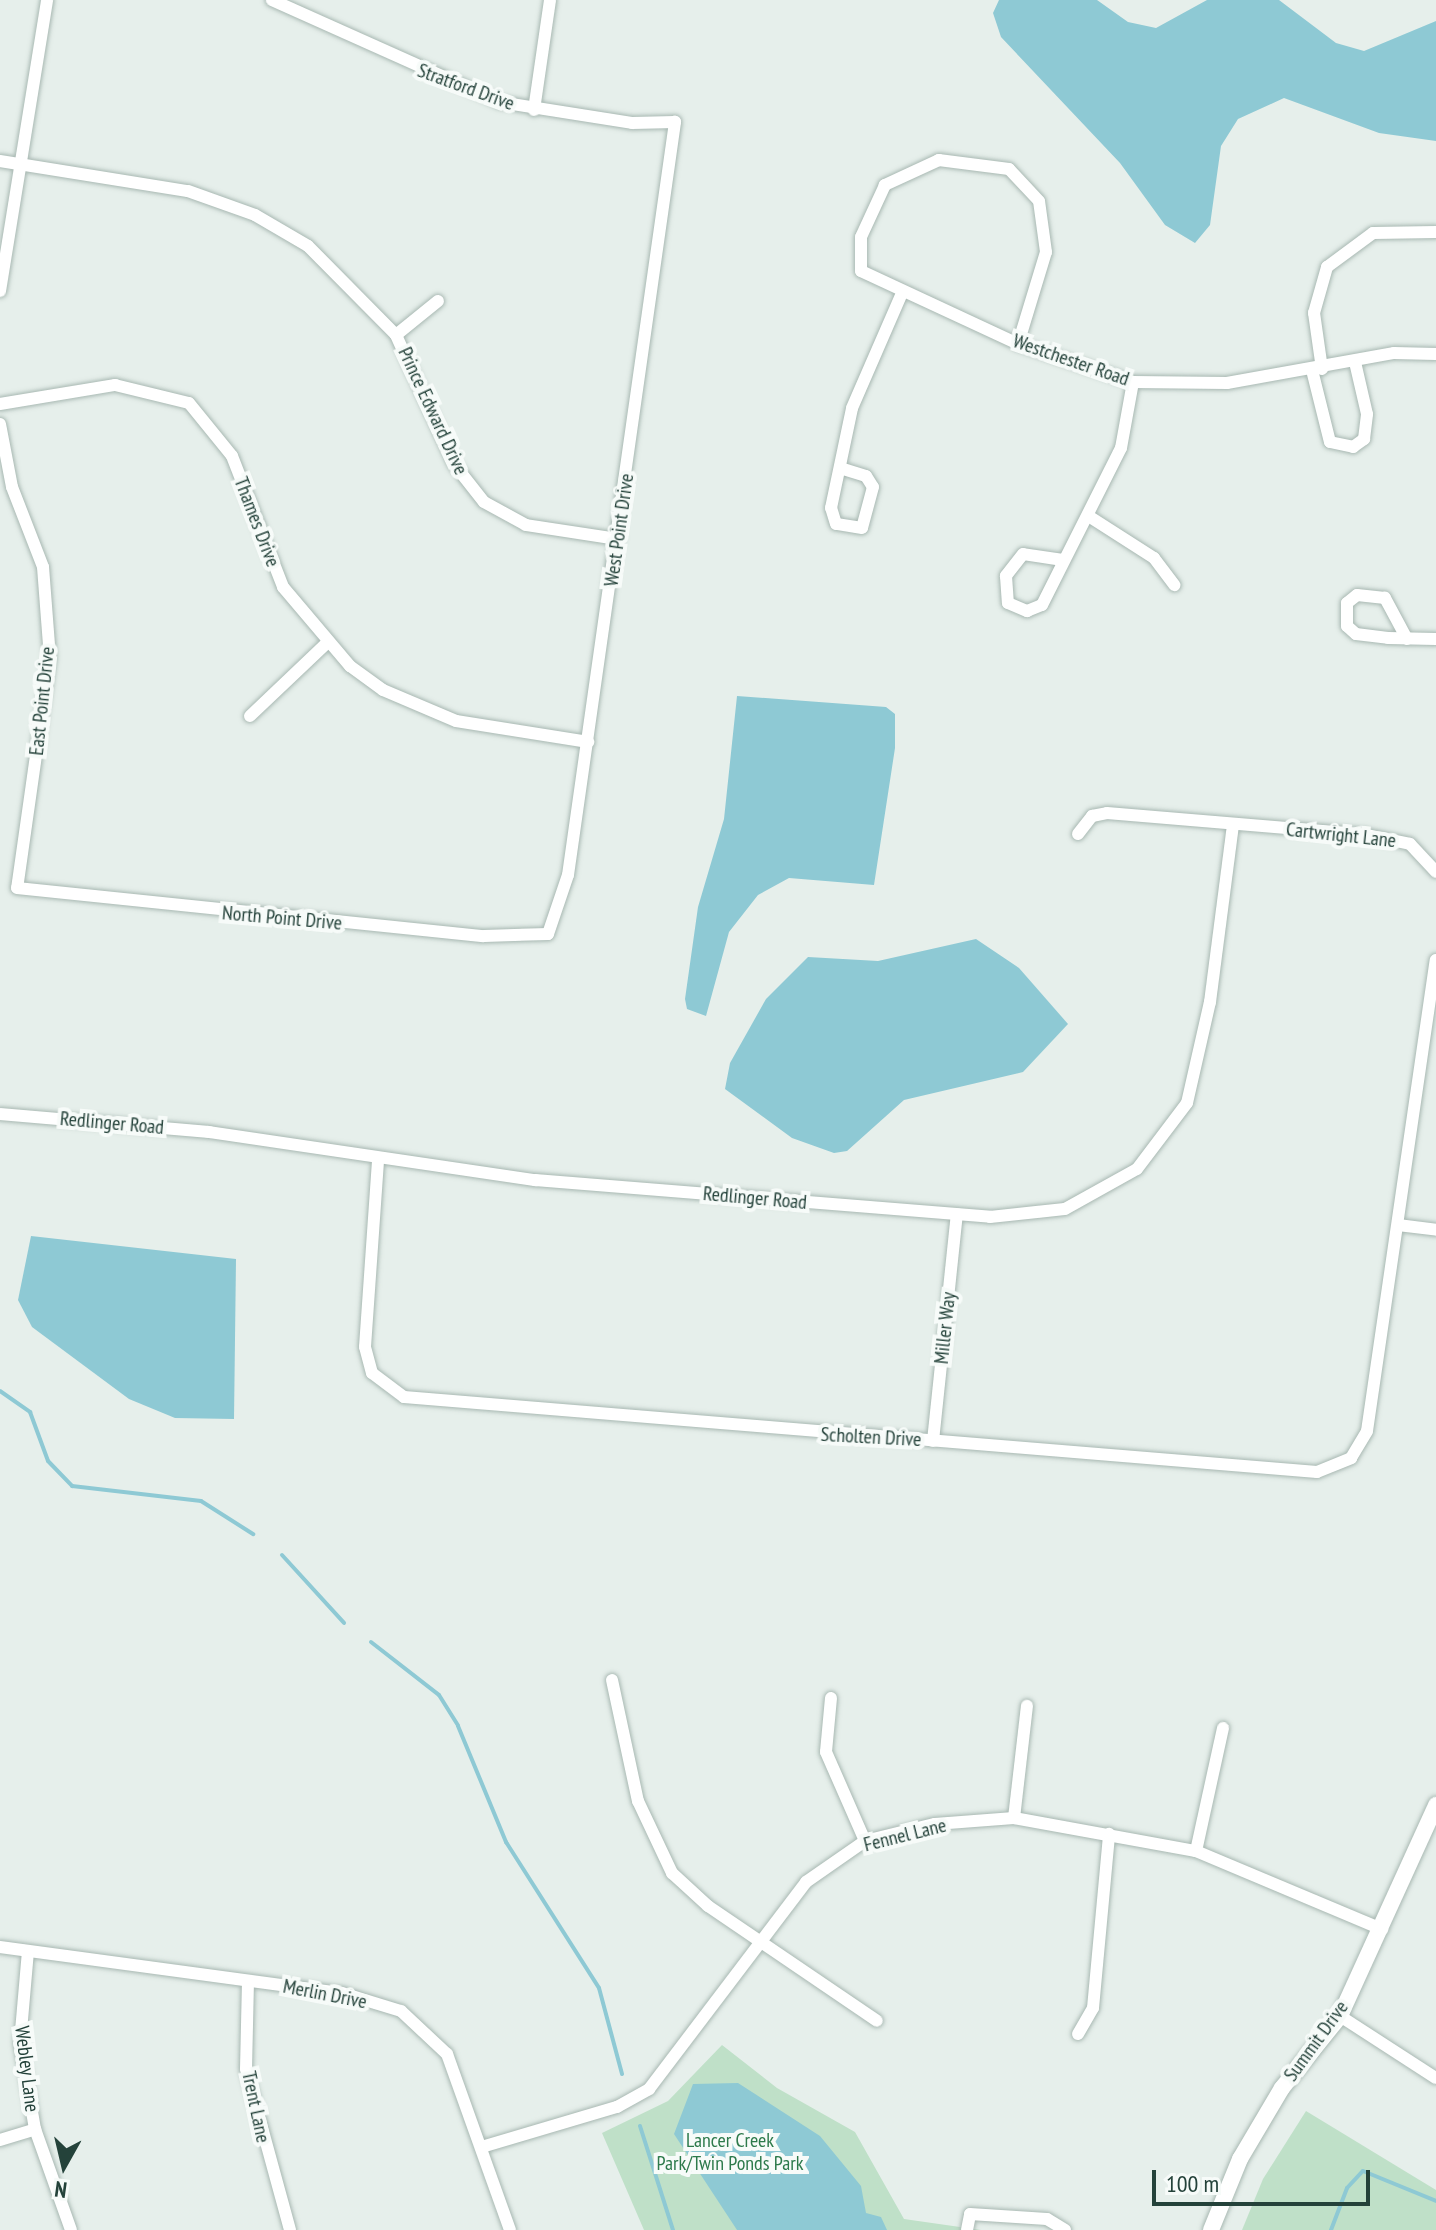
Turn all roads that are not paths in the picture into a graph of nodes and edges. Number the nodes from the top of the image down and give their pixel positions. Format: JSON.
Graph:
{"nodes":[{"id":1,"x":47,"y":0,"type":"edge"},
{"id":2,"x":272,"y":0,"type":"edge"},
{"id":3,"x":550,"y":0,"type":"edge"},
{"id":4,"x":534,"y":110,"type":"junction"},
{"id":5,"x":675,"y":122,"type":"joint"},
{"id":6,"x":0,"y":161,"type":"edge"},
{"id":7,"x":19,"y":164,"type":"junction"},
{"id":8,"x":1436,"y":232,"type":"edge"},
{"id":9,"x":0,"y":291,"type":"edge"},
{"id":10,"x":902,"y":293,"type":"junction"},
{"id":11,"x":438,"y":301,"type":"dead end"},
{"id":12,"x":396,"y":335,"type":"junction"},
{"id":13,"x":1018,"y":344,"type":"junction"},
{"id":14,"x":1436,"y":354,"type":"edge"},
{"id":15,"x":1355,"y":362,"type":"junction"},
{"id":16,"x":1317,"y":369,"type":"junction"},
{"id":17,"x":1133,"y":382,"type":"junction"},
{"id":18,"x":0,"y":404,"type":"edge"},
{"id":19,"x":0,"y":424,"type":"edge"},
{"id":20,"x":840,"y":468,"type":"junction"},
{"id":21,"x":1090,"y":517,"type":"junction"},
{"id":22,"x":618,"y":539,"type":"junction"},
{"id":23,"x":1063,"y":560,"type":"junction"},
{"id":24,"x":1174,"y":585,"type":"dead end"},
{"id":25,"x":1407,"y":639,"type":"junction"},
{"id":26,"x":1436,"y":639,"type":"edge"},
{"id":27,"x":326,"y":644,"type":"junction"},
{"id":28,"x":250,"y":716,"type":"dead end"},
{"id":29,"x":588,"y":742,"type":"junction"},
{"id":30,"x":1233,"y":824,"type":"junction"},
{"id":31,"x":1078,"y":834,"type":"dead end"},
{"id":32,"x":1436,"y":872,"type":"edge"},
{"id":33,"x":17,"y":888,"type":"joint"},
{"id":34,"x":548,"y":934,"type":"joint"},
{"id":35,"x":1436,"y":960,"type":"edge"},
{"id":36,"x":0,"y":1114,"type":"edge"},
{"id":37,"x":378,"y":1161,"type":"junction"},
{"id":38,"x":957,"y":1214,"type":"junction"},
{"id":39,"x":1398,"y":1225,"type":"junction"},
{"id":40,"x":1436,"y":1230,"type":"edge"},
{"id":41,"x":933,"y":1441,"type":"junction"},
{"id":42,"x":612,"y":1680,"type":"dead end"},
{"id":43,"x":831,"y":1698,"type":"dead end"},
{"id":44,"x":1027,"y":1706,"type":"dead end"},
{"id":45,"x":1223,"y":1728,"type":"dead end"},
{"id":46,"x":1436,"y":1805,"type":"edge"},
{"id":47,"x":1014,"y":1818,"type":"junction"},
{"id":48,"x":1109,"y":1834,"type":"junction"},
{"id":49,"x":865,"y":1841,"type":"junction"},
{"id":50,"x":1196,"y":1851,"type":"junction"},
{"id":51,"x":1382,"y":1929,"type":"junction"},
{"id":52,"x":758,"y":1941,"type":"junction"},
{"id":53,"x":0,"y":1947,"type":"edge"},
{"id":54,"x":28,"y":1951,"type":"junction"},
{"id":55,"x":248,"y":1981,"type":"junction"},
{"id":56,"x":1340,"y":2016,"type":"junction"},
{"id":57,"x":877,"y":2021,"type":"dead end"},
{"id":58,"x":1078,"y":2034,"type":"dead end"},
{"id":59,"x":1436,"y":2078,"type":"edge"},
{"id":60,"x":35,"y":2129,"type":"junction"},
{"id":61,"x":0,"y":2140,"type":"edge"},
{"id":62,"x":485,"y":2146,"type":"junction"},
{"id":63,"x":71,"y":2230,"type":"edge"},
{"id":64,"x":290,"y":2230,"type":"edge"},
{"id":65,"x":510,"y":2230,"type":"edge"},
{"id":66,"x":967,"y":2230,"type":"edge"},
{"id":67,"x":1065,"y":2230,"type":"edge"},
{"id":68,"x":1211,"y":2230,"type":"edge"}],
"edges":[{"from":1,"to":7,"type":"street"},
{"from":2,"to":4,"type":"street","name":"Stratford Drive"},
{"from":3,"to":4,"type":"street"},
{"from":4,"to":5,"type":"street","name":"Stratford Drive"},
{"from":5,"to":22,"type":"street","name":"West Point Drive"},
{"from":6,"to":7,"type":"street","name":"Prince Edward Drive"},
{"from":7,"to":9,"type":"street"},
{"from":7,"to":12,"type":"street","name":"Prince Edward Drive"},
{"from":8,"to":16,"type":"street"},
{"from":10,"to":13,"type":"street","name":"Westchester Road"},
{"from":10,"to":13,"type":"street","name":"Westchester Road"},
{"from":10,"to":20,"type":"street"},
{"from":11,"to":12,"type":"street"},
{"from":12,"to":22,"type":"street","name":"Prince Edward Drive"},
{"from":13,"to":17,"type":"street","name":"Westchester Road"},
{"from":14,"to":15,"type":"street","name":"Westchester Road"},
{"from":15,"to":16,"type":"street","name":"Westchester Road"},
{"from":15,"to":16,"type":"street"},
{"from":16,"to":17,"type":"street","name":"Westchester Road"},
{"from":17,"to":21,"type":"street"},
{"from":18,"to":27,"type":"street","name":"Thames Drive"},
{"from":19,"to":33,"type":"street","name":"East Point Drive"},
{"from":20,"to":20,"type":"street"},
{"from":21,"to":23,"type":"street"},
{"from":21,"to":24,"type":"street"},
{"from":22,"to":29,"type":"street","name":"West Point Drive"},
{"from":23,"to":23,"type":"street"},
{"from":25,"to":25,"type":"street"},
{"from":25,"to":26,"type":"street"},
{"from":27,"to":28,"type":"street"},
{"from":27,"to":29,"type":"street","name":"Thames Drive"},
{"from":29,"to":34,"type":"street","name":"West Point Drive"},
{"from":30,"to":31,"type":"street","name":"Cartwright Lane"},
{"from":30,"to":32,"type":"street","name":"Cartwright Lane"},
{"from":30,"to":38,"type":"street","name":"Redlinger Road"},
{"from":33,"to":34,"type":"street","name":"North Point Drive"},
{"from":35,"to":39,"type":"street"},
{"from":36,"to":37,"type":"street","name":"Redlinger Road"},
{"from":37,"to":38,"type":"street","name":"Redlinger Road"},
{"from":37,"to":41,"type":"street","name":"Scholten Drive"},
{"from":38,"to":41,"type":"street","name":"Miller Way"},
{"from":39,"to":40,"type":"street"},
{"from":39,"to":41,"type":"street","name":"Scholten Drive"},
{"from":42,"to":52,"type":"street"},
{"from":43,"to":49,"type":"street"},
{"from":44,"to":47,"type":"street"},
{"from":45,"to":50,"type":"street"},
{"from":46,"to":51,"type":"street","name":"Summit Drive"},
{"from":47,"to":48,"type":"street","name":"Fennel Lane"},
{"from":47,"to":49,"type":"street","name":"Fennel Lane"},
{"from":48,"to":50,"type":"street","name":"Fennel Lane"},
{"from":48,"to":58,"type":"street"},
{"from":49,"to":52,"type":"street","name":"Fennel Lane"},
{"from":50,"to":51,"type":"street","name":"Fennel Lane"},
{"from":51,"to":56,"type":"street","name":"Summit Drive"},
{"from":52,"to":57,"type":"street"},
{"from":52,"to":62,"type":"street","name":"Fennel Lane"},
{"from":53,"to":54,"type":"street","name":"Merlin Drive"},
{"from":54,"to":55,"type":"street","name":"Merlin Drive"},
{"from":54,"to":60,"type":"street","name":"Webley Lane"},
{"from":55,"to":62,"type":"street","name":"Merlin Drive"},
{"from":55,"to":64,"type":"street","name":"Trent Lane"},
{"from":56,"to":59,"type":"street"},
{"from":56,"to":68,"type":"street","name":"Summit Drive"},
{"from":60,"to":61,"type":"street"},
{"from":60,"to":63,"type":"street","name":"Webley Lane"},
{"from":62,"to":65,"type":"street","name":"Merlin Drive"},
{"from":66,"to":67,"type":"street"}]}
